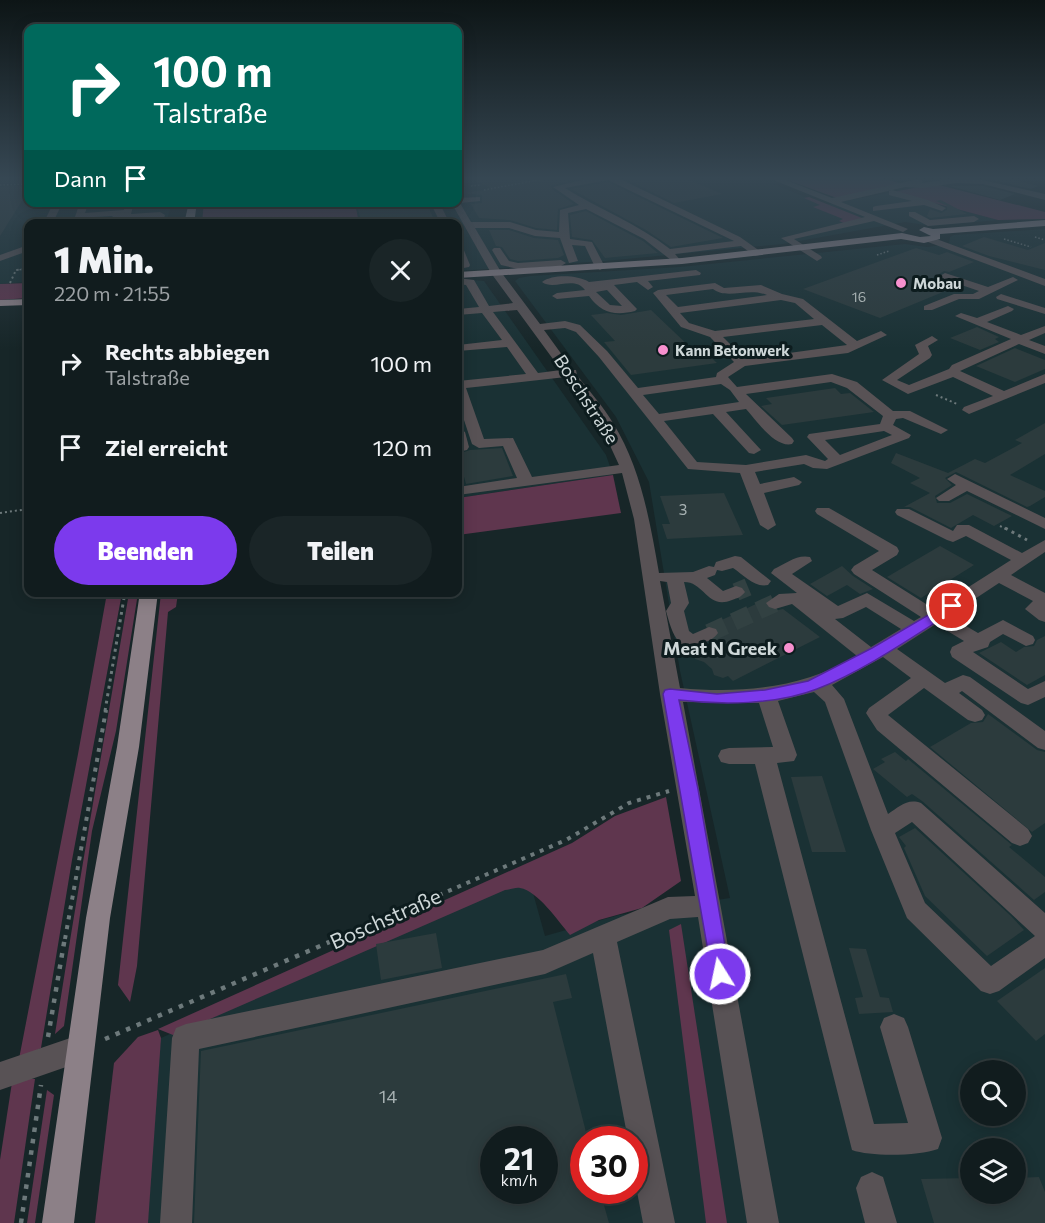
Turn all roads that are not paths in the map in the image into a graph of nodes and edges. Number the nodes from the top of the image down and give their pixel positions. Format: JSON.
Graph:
{"nodes":[{"id":1,"x":474,"y":234,"type":"edge"},
{"id":2,"x":541,"y":234,"type":"edge"},
{"id":3,"x":565,"y":234,"type":"edge"},
{"id":4,"x":636,"y":234,"type":"edge"},
{"id":5,"x":727,"y":234,"type":"edge"},
{"id":6,"x":800,"y":234,"type":"edge"},
{"id":7,"x":895,"y":234,"type":"edge"},
{"id":8,"x":904,"y":234,"type":"edge"},
{"id":9,"x":949,"y":234,"type":"edge"},
{"id":10,"x":932,"y":236,"type":"junction"},
{"id":11,"x":565,"y":238,"type":"junction"},
{"id":12,"x":741,"y":243,"type":"junction"},
{"id":13,"x":805,"y":249,"type":"junction"},
{"id":14,"x":497,"y":250,"type":"dead end"},
{"id":15,"x":24,"y":252,"type":"edge"},
{"id":16,"x":668,"y":252,"type":"junction"},
{"id":17,"x":759,"y":254,"type":"junction"},
{"id":18,"x":0,"y":258,"type":"edge"},
{"id":19,"x":817,"y":258,"type":"dead end"},
{"id":20,"x":573,"y":261,"type":"dead end"},
{"id":21,"x":676,"y":261,"type":"junction"},
{"id":22,"x":561,"y":263,"type":"dead end"},
{"id":23,"x":600,"y":267,"type":"junction"},
{"id":24,"x":496,"y":273,"type":"junction"},
{"id":25,"x":696,"y":273,"type":"dead end"},
{"id":26,"x":462,"y":275,"type":"edge"},
{"id":27,"x":945,"y":276,"type":"dead end"},
{"id":28,"x":640,"y":279,"type":"junction"},
{"id":29,"x":1013,"y":280,"type":"dead end"},
{"id":30,"x":464,"y":282,"type":"edge"},
{"id":31,"x":1045,"y":283,"type":"edge"},
{"id":32,"x":1024,"y":286,"type":"dead end"},
{"id":33,"x":591,"y":290,"type":"junction"},
{"id":34,"x":989,"y":291,"type":"junction"},
{"id":35,"x":658,"y":293,"type":"junction"},
{"id":36,"x":1045,"y":294,"type":"edge"},
{"id":37,"x":781,"y":297,"type":"junction"},
{"id":38,"x":1001,"y":297,"type":"dead end"},
{"id":39,"x":24,"y":301,"type":"edge"},
{"id":40,"x":573,"y":302,"type":"dead end"},
{"id":41,"x":0,"y":303,"type":"edge"},
{"id":42,"x":520,"y":306,"type":"junction"},
{"id":43,"x":928,"y":308,"type":"dead end"},
{"id":44,"x":1008,"y":309,"type":"dead end"},
{"id":45,"x":486,"y":310,"type":"junction"},
{"id":46,"x":675,"y":310,"type":"junction"},
{"id":47,"x":1042,"y":311,"type":"dead end"},
{"id":48,"x":462,"y":312,"type":"edge"},
{"id":49,"x":961,"y":316,"type":"dead end"},
{"id":50,"x":824,"y":321,"type":"junction"},
{"id":51,"x":977,"y":322,"type":"junction"},
{"id":52,"x":536,"y":326,"type":"junction"},
{"id":53,"x":1043,"y":331,"type":"edge"},
{"id":54,"x":714,"y":335,"type":"junction"},
{"id":55,"x":881,"y":335,"type":"dead end"},
{"id":56,"x":932,"y":340,"type":"dead end"},
{"id":57,"x":1020,"y":340,"type":"junction"},
{"id":58,"x":511,"y":343,"type":"junction"},
{"id":59,"x":855,"y":345,"type":"junction"},
{"id":60,"x":462,"y":348,"type":"edge"},
{"id":61,"x":1040,"y":351,"type":"edge"},
{"id":62,"x":742,"y":363,"type":"junction"},
{"id":63,"x":531,"y":372,"type":"junction"},
{"id":64,"x":953,"y":372,"type":"junction"},
{"id":65,"x":987,"y":372,"type":"dead end"},
{"id":66,"x":572,"y":373,"type":"junction"},
{"id":67,"x":1045,"y":378,"type":"edge"},
{"id":68,"x":724,"y":380,"type":"junction"},
{"id":69,"x":970,"y":380,"type":"junction"},
{"id":70,"x":462,"y":384,"type":"edge"},
{"id":71,"x":736,"y":391,"type":"junction"},
{"id":72,"x":633,"y":393,"type":"junction"},
{"id":73,"x":462,"y":396,"type":"edge"},
{"id":74,"x":1004,"y":396,"type":"junction"},
{"id":75,"x":749,"y":404,"type":"junction"},
{"id":76,"x":716,"y":409,"type":"junction"},
{"id":77,"x":969,"y":410,"type":"road end"},
{"id":78,"x":654,"y":419,"type":"junction"},
{"id":79,"x":888,"y":421,"type":"junction"},
{"id":80,"x":941,"y":430,"type":"dead end"},
{"id":81,"x":814,"y":437,"type":"junction"},
{"id":82,"x":787,"y":441,"type":"junction"},
{"id":83,"x":754,"y":450,"type":"dead end"},
{"id":84,"x":804,"y":460,"type":"junction"},
{"id":85,"x":838,"y":461,"type":"junction"},
{"id":86,"x":628,"y":468,"type":"junction"},
{"id":87,"x":746,"y":469,"type":"junction"},
{"id":88,"x":527,"y":483,"type":"junction"},
{"id":89,"x":794,"y":483,"type":"dead end"},
{"id":90,"x":755,"y":490,"type":"junction"},
{"id":91,"x":462,"y":491,"type":"edge"},
{"id":92,"x":944,"y":498,"type":"dead end"},
{"id":93,"x":823,"y":511,"type":"dead end"},
{"id":94,"x":903,"y":512,"type":"dead end"},
{"id":95,"x":1045,"y":524,"type":"edge"},
{"id":96,"x":768,"y":525,"type":"dead end"},
{"id":97,"x":1039,"y":551,"type":"edge"},
{"id":98,"x":804,"y":561,"type":"dead end"},
{"id":99,"x":709,"y":571,"type":"junction"},
{"id":100,"x":999,"y":576,"type":"junction"},
{"id":101,"x":651,"y":577,"type":"junction"},
{"id":102,"x":674,"y":577,"type":"junction"},
{"id":103,"x":749,"y":586,"type":"junction"},
{"id":104,"x":148,"y":597,"type":"edge"},
{"id":105,"x":1045,"y":601,"type":"edge"},
{"id":106,"x":1045,"y":615,"type":"edge"},
{"id":107,"x":934,"y":617,"type":"junction"},
{"id":108,"x":914,"y":629,"type":"junction"},
{"id":109,"x":709,"y":633,"type":"tunnel mouth"},
{"id":110,"x":1026,"y":640,"type":"dead end"},
{"id":111,"x":979,"y":642,"type":"junction"},
{"id":112,"x":876,"y":652,"type":"junction"},
{"id":113,"x":924,"y":678,"type":"junction"},
{"id":114,"x":817,"y":683,"type":"junction"},
{"id":115,"x":1044,"y":690,"type":"edge"},
{"id":116,"x":944,"y":693,"type":"junction"},
{"id":117,"x":670,"y":694,"type":"junction"},
{"id":118,"x":765,"y":695,"type":"junction"},
{"id":119,"x":975,"y":715,"type":"dead end"},
{"id":120,"x":1045,"y":742,"type":"edge"},
{"id":121,"x":764,"y":755,"type":"junction"},
{"id":122,"x":729,"y":756,"type":"dead end"},
{"id":123,"x":882,"y":830,"type":"junction"},
{"id":124,"x":1020,"y":837,"type":"dead end"},
{"id":125,"x":709,"y":906,"type":"junction"},
{"id":126,"x":1045,"y":929,"type":"edge"},
{"id":127,"x":603,"y":936,"type":"junction"},
{"id":128,"x":1045,"y":943,"type":"edge"},
{"id":129,"x":894,"y":1027,"type":"dead end"},
{"id":130,"x":80,"y":1049,"type":"junction"},
{"id":131,"x":0,"y":1076,"type":"edge"},
{"id":132,"x":872,"y":1188,"type":"dead end"},
{"id":133,"x":58,"y":1223,"type":"edge"},
{"id":134,"x":176,"y":1223,"type":"edge"},
{"id":135,"x":659,"y":1223,"type":"edge"},
{"id":136,"x":763,"y":1223,"type":"edge"},
{"id":137,"x":881,"y":1223,"type":"edge"}],
"edges":[{"from":1,"to":24,"type":"street","name":"Boschstraße"},
{"from":2,"to":11,"type":"street"},
{"from":3,"to":11,"type":"street"},
{"from":4,"to":16,"type":"street"},
{"from":5,"to":12,"type":"street"},
{"from":6,"to":13,"type":"street"},
{"from":7,"to":13,"type":"main road"},
{"from":8,"to":10,"type":"main road"},
{"from":9,"to":10,"type":"main road"},
{"from":10,"to":31,"type":"street"},
{"from":11,"to":20,"type":"street"},
{"from":11,"to":23,"type":"street"},
{"from":12,"to":16,"type":"street"},
{"from":12,"to":17,"type":"street"},
{"from":13,"to":17,"type":"main road"},
{"from":13,"to":19,"type":"street"},
{"from":14,"to":22,"type":"street"},
{"from":15,"to":18,"type":"street"},
{"from":16,"to":21,"type":"street"},
{"from":17,"to":21,"type":"main road"},
{"from":21,"to":23,"type":"main road"},
{"from":23,"to":24,"type":"main road"},
{"from":24,"to":26,"type":"main road"},
{"from":24,"to":42,"type":"street","name":"Boschstraße"},
{"from":25,"to":28,"type":"street"},
{"from":27,"to":34,"type":"street"},
{"from":28,"to":33,"type":"street"},
{"from":28,"to":35,"type":"street"},
{"from":29,"to":34,"type":"street"},
{"from":30,"to":45,"type":"street"},
{"from":32,"to":36,"type":"street"},
{"from":33,"to":33,"type":"street"},
{"from":33,"to":40,"type":"street"},
{"from":34,"to":43,"type":"street"},
{"from":35,"to":37,"type":"street"},
{"from":35,"to":46,"type":"street"},
{"from":37,"to":46,"type":"street"},
{"from":37,"to":50,"type":"street"},
{"from":38,"to":47,"type":"street"},
{"from":39,"to":41,"type":"main road"},
{"from":42,"to":45,"type":"street"},
{"from":42,"to":52,"type":"street","name":"Boschstraße"},
{"from":44,"to":51,"type":"street"},
{"from":45,"to":48,"type":"street"},
{"from":45,"to":58,"type":"street"},
{"from":46,"to":54,"type":"street"},
{"from":49,"to":51,"type":"street"},
{"from":50,"to":54,"type":"street"},
{"from":50,"to":59,"type":"street"},
{"from":51,"to":57,"type":"street"},
{"from":52,"to":66,"type":"street","name":"Boschstraße"},
{"from":52,"to":72,"type":"street"},
{"from":53,"to":57,"type":"street"},
{"from":54,"to":62,"type":"street"},
{"from":55,"to":59,"type":"street"},
{"from":56,"to":64,"type":"street"},
{"from":57,"to":61,"type":"street"},
{"from":57,"to":64,"type":"street"},
{"from":58,"to":60,"type":"street"},
{"from":58,"to":63,"type":"street"},
{"from":59,"to":62,"type":"street"},
{"from":62,"to":68,"type":"street"},
{"from":63,"to":66,"type":"street"},
{"from":63,"to":70,"type":"street"},
{"from":64,"to":69,"type":"street"},
{"from":65,"to":69,"type":"street"},
{"from":66,"to":86,"type":"street","name":"Boschstraße"},
{"from":67,"to":74,"type":"street"},
{"from":68,"to":71,"type":"street"},
{"from":68,"to":72,"type":"street"},
{"from":69,"to":74,"type":"street"},
{"from":71,"to":75,"type":"street"},
{"from":71,"to":79,"type":"street"},
{"from":72,"to":78,"type":"street"},
{"from":73,"to":88,"type":"street"},
{"from":74,"to":77,"type":"street"},
{"from":75,"to":76,"type":"street"},
{"from":75,"to":82,"type":"street"},
{"from":76,"to":78,"type":"street"},
{"from":76,"to":83,"type":"street"},
{"from":78,"to":87,"type":"street"},
{"from":79,"to":80,"type":"street"},
{"from":79,"to":81,"type":"street"},
{"from":79,"to":85,"type":"street"},
{"from":81,"to":82,"type":"street"},
{"from":81,"to":85,"type":"street"},
{"from":82,"to":84,"type":"street"},
{"from":84,"to":85,"type":"street"},
{"from":84,"to":87,"type":"street"},
{"from":86,"to":88,"type":"street"},
{"from":86,"to":101,"type":"street","name":"Boschstraße"},
{"from":87,"to":90,"type":"street"},
{"from":88,"to":91,"type":"street"},
{"from":89,"to":90,"type":"street"},
{"from":90,"to":96,"type":"street"},
{"from":92,"to":95,"type":"street"},
{"from":93,"to":107,"type":"street"},
{"from":94,"to":97,"type":"street"},
{"from":97,"to":100,"type":"street"},
{"from":98,"to":108,"type":"street"},
{"from":99,"to":102,"type":"street"},
{"from":99,"to":103,"type":"street"},
{"from":99,"to":103,"type":"street"},
{"from":100,"to":105,"type":"street"},
{"from":100,"to":107,"type":"street"},
{"from":101,"to":102,"type":"street"},
{"from":101,"to":117,"type":"street","name":"Boschstraße"},
{"from":102,"to":109,"type":"street"},
{"from":103,"to":112,"type":"street"},
{"from":104,"to":130,"type":"main road"},
{"from":105,"to":106,"type":"street"},
{"from":107,"to":108,"type":"street"},
{"from":107,"to":111,"type":"street"},
{"from":108,"to":112,"type":"street"},
{"from":110,"to":111,"type":"street"},
{"from":111,"to":115,"type":"street"},
{"from":112,"to":113,"type":"street"},
{"from":112,"to":114,"type":"street"},
{"from":113,"to":116,"type":"street"},
{"from":113,"to":124,"type":"street"},
{"from":114,"to":118,"type":"street"},
{"from":114,"to":123,"type":"street"},
{"from":116,"to":119,"type":"street"},
{"from":116,"to":120,"type":"street"},
{"from":117,"to":118,"type":"street"},
{"from":117,"to":125,"type":"street","name":"Boschstraße"},
{"from":118,"to":121,"type":"street"},
{"from":121,"to":122,"type":"street"},
{"from":121,"to":129,"type":"street"},
{"from":123,"to":126,"type":"street"},
{"from":123,"to":128,"type":"street"},
{"from":125,"to":127,"type":"street"},
{"from":125,"to":136,"type":"street","name":"Boschstraße"},
{"from":127,"to":134,"type":"street"},
{"from":127,"to":135,"type":"street"},
{"from":130,"to":131,"type":"street"},
{"from":130,"to":133,"type":"main road"},
{"from":132,"to":137,"type":"street"}]}
